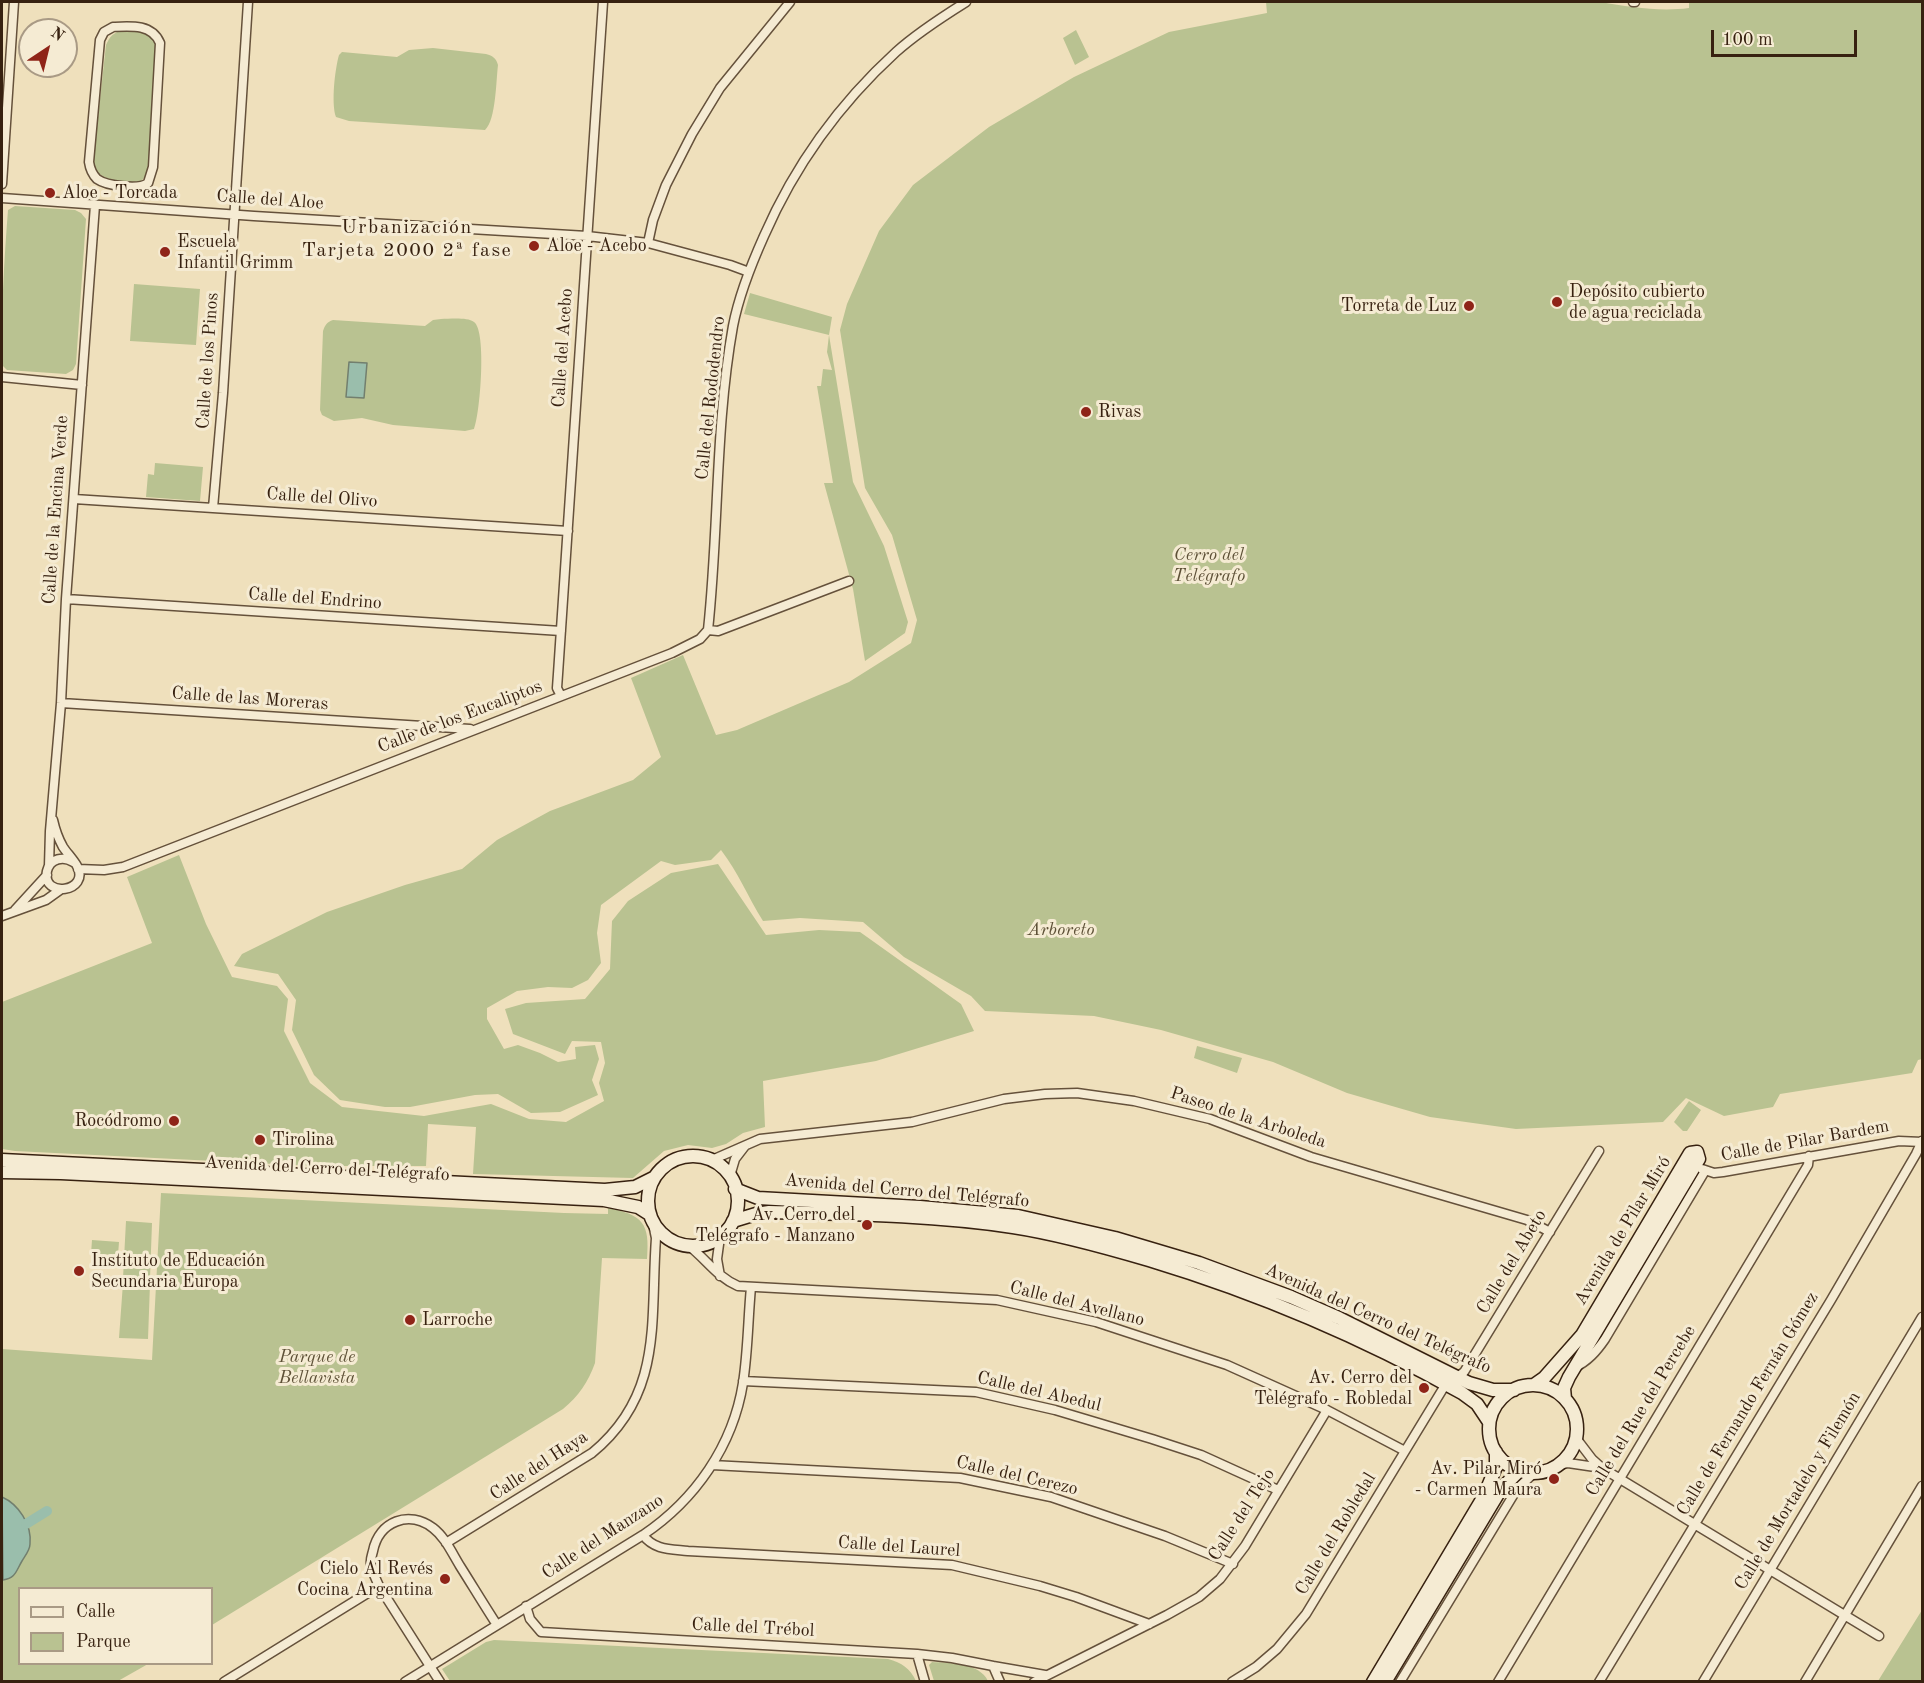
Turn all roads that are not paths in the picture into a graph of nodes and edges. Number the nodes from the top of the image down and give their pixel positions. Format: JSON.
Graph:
{"nodes":[{"id":1,"x":14,"y":2,"type":"edge"},
{"id":2,"x":248,"y":2,"type":"edge"},
{"id":3,"x":603,"y":2,"type":"edge"},
{"id":4,"x":790,"y":2,"type":"edge"},
{"id":5,"x":966,"y":2,"type":"edge"},
{"id":6,"x":122,"y":27,"type":"joint"},
{"id":7,"x":2,"y":184,"type":"edge"},
{"id":8,"x":2,"y":198,"type":"edge"},
{"id":9,"x":95,"y":205,"type":"junction"},
{"id":10,"x":234,"y":215,"type":"junction"},
{"id":11,"x":587,"y":236,"type":"junction"},
{"id":12,"x":648,"y":243,"type":"junction"},
{"id":13,"x":749,"y":272,"type":"junction"},
{"id":14,"x":2,"y":377,"type":"edge"},
{"id":15,"x":82,"y":385,"type":"junction"},
{"id":16,"x":74,"y":499,"type":"junction"},
{"id":17,"x":213,"y":508,"type":"junction"},
{"id":18,"x":568,"y":531,"type":"junction"},
{"id":19,"x":849,"y":581,"type":"dead end"},
{"id":20,"x":66,"y":599,"type":"junction"},
{"id":21,"x":708,"y":630,"type":"junction"},
{"id":22,"x":561,"y":631,"type":"junction"},
{"id":23,"x":561,"y":696,"type":"junction"},
{"id":24,"x":61,"y":703,"type":"junction"},
{"id":25,"x":438,"y":726,"type":"junction"},
{"id":26,"x":472,"y":730,"type":"junction"},
{"id":27,"x":443,"y":741,"type":"junction"},
{"id":28,"x":52,"y":817,"type":"junction"},
{"id":29,"x":76,"y":865,"type":"junction"},
{"id":30,"x":48,"y":870,"type":"junction"},
{"id":31,"x":60,"y":890,"type":"junction"},
{"id":32,"x":14,"y":910,"type":"junction"},
{"id":33,"x":2,"y":916,"type":"edge"},
{"id":34,"x":750,"y":1142,"type":"junction"},
{"id":35,"x":1922,"y":1142,"type":"edge"},
{"id":36,"x":1599,"y":1151,"type":"dead end"},
{"id":37,"x":1809,"y":1156,"type":"junction"},
{"id":38,"x":2,"y":1160,"type":"edge"},
{"id":39,"x":712,"y":1160,"type":"junction"},
{"id":40,"x":1700,"y":1168,"type":"junction"},
{"id":41,"x":2,"y":1172,"type":"edge"},
{"id":42,"x":730,"y":1176,"type":"junction"},
{"id":43,"x":653,"y":1178,"type":"junction"},
{"id":44,"x":735,"y":1189,"type":"junction"},
{"id":45,"x":651,"y":1219,"type":"junction"},
{"id":46,"x":733,"y":1221,"type":"junction"},
{"id":47,"x":1550,"y":1232,"type":"junction"},
{"id":48,"x":720,"y":1237,"type":"junction"},
{"id":49,"x":689,"y":1246,"type":"junction"},
{"id":50,"x":720,"y":1277,"type":"junction"},
{"id":51,"x":751,"y":1287,"type":"junction"},
{"id":52,"x":1923,"y":1317,"type":"edge"},
{"id":53,"x":1460,"y":1377,"type":"junction"},
{"id":54,"x":744,"y":1381,"type":"junction"},
{"id":55,"x":1448,"y":1385,"type":"junction"},
{"id":56,"x":1534,"y":1385,"type":"junction"},
{"id":57,"x":1514,"y":1390,"type":"junction"},
{"id":58,"x":1565,"y":1399,"type":"junction"},
{"id":59,"x":1327,"y":1410,"type":"junction"},
{"id":60,"x":1490,"y":1422,"type":"junction"},
{"id":61,"x":1576,"y":1438,"type":"junction"},
{"id":62,"x":1405,"y":1451,"type":"junction"},
{"id":63,"x":1496,"y":1452,"type":"junction"},
{"id":64,"x":712,"y":1465,"type":"junction"},
{"id":65,"x":1557,"y":1465,"type":"junction"},
{"id":66,"x":1602,"y":1468,"type":"junction"},
{"id":67,"x":1520,"y":1470,"type":"junction"},
{"id":68,"x":1534,"y":1473,"type":"junction"},
{"id":69,"x":1619,"y":1479,"type":"junction"},
{"id":70,"x":1923,"y":1486,"type":"edge"},
{"id":71,"x":1278,"y":1490,"type":"junction"},
{"id":72,"x":1694,"y":1524,"type":"junction"},
{"id":73,"x":643,"y":1535,"type":"junction"},
{"id":74,"x":446,"y":1543,"type":"junction"},
{"id":75,"x":1233,"y":1564,"type":"junction"},
{"id":76,"x":1770,"y":1570,"type":"junction"},
{"id":77,"x":379,"y":1586,"type":"junction"},
{"id":78,"x":526,"y":1606,"type":"junction"},
{"id":79,"x":1845,"y":1615,"type":"junction"},
{"id":80,"x":1149,"y":1624,"type":"junction"},
{"id":81,"x":497,"y":1625,"type":"junction"},
{"id":82,"x":1879,"y":1636,"type":"dead end"},
{"id":83,"x":917,"y":1654,"type":"junction"},
{"id":84,"x":430,"y":1665,"type":"junction"},
{"id":85,"x":993,"y":1666,"type":"junction"},
{"id":86,"x":1045,"y":1675,"type":"junction"},
{"id":87,"x":224,"y":1682,"type":"edge"},
{"id":88,"x":405,"y":1682,"type":"edge"},
{"id":89,"x":440,"y":1682,"type":"edge"},
{"id":90,"x":926,"y":1682,"type":"edge"},
{"id":91,"x":1000,"y":1682,"type":"edge"},
{"id":92,"x":1034,"y":1682,"type":"edge"},
{"id":93,"x":1232,"y":1682,"type":"edge"},
{"id":94,"x":1373,"y":1682,"type":"edge"},
{"id":95,"x":1385,"y":1682,"type":"edge"},
{"id":96,"x":1400,"y":1682,"type":"edge"},
{"id":97,"x":1498,"y":1682,"type":"edge"},
{"id":98,"x":1599,"y":1682,"type":"edge"},
{"id":99,"x":1702,"y":1682,"type":"edge"},
{"id":100,"x":1805,"y":1682,"type":"edge"}],
"edges":[{"from":1,"to":7,"type":"street"},
{"from":2,"to":10,"type":"street","name":"Calle de los Pinos"},
{"from":3,"to":11,"type":"street","name":"Calle del Acebo"},
{"from":4,"to":12,"type":"street"},
{"from":5,"to":13,"type":"street","name":"Calle del Rododendro"},
{"from":6,"to":6,"type":"street"},
{"from":8,"to":9,"type":"street","name":"Calle del Aloe"},
{"from":9,"to":10,"type":"street","name":"Calle del Aloe"},
{"from":9,"to":15,"type":"street","name":"Calle de la Encina Verde"},
{"from":10,"to":11,"type":"street","name":"Calle del Aloe"},
{"from":10,"to":17,"type":"street","name":"Calle de los Pinos"},
{"from":11,"to":12,"type":"street","name":"Calle del Aloe"},
{"from":11,"to":18,"type":"street","name":"Calle del Acebo"},
{"from":12,"to":13,"type":"street","name":"Calle del Aloe"},
{"from":13,"to":21,"type":"street","name":"Calle del Rododendro"},
{"from":14,"to":15,"type":"street"},
{"from":15,"to":16,"type":"street","name":"Calle de la Encina Verde"},
{"from":16,"to":17,"type":"street","name":"Calle del Olivo"},
{"from":16,"to":20,"type":"street","name":"Calle de la Encina Verde"},
{"from":17,"to":18,"type":"street","name":"Calle del Olivo"},
{"from":18,"to":22,"type":"street","name":"Calle del Acebo"},
{"from":19,"to":21,"type":"street","name":"Calle de los Eucaliptos"},
{"from":20,"to":22,"type":"street","name":"Calle del Endrino"},
{"from":20,"to":24,"type":"street","name":"Calle de la Encina Verde"},
{"from":21,"to":23,"type":"street","name":"Calle de los Eucaliptos"},
{"from":22,"to":23,"type":"street","name":"Calle del Acebo"},
{"from":23,"to":26,"type":"street","name":"Calle de los Eucaliptos"},
{"from":24,"to":25,"type":"street","name":"Calle de las Moreras"},
{"from":24,"to":28,"type":"street","name":"Calle de la Encina Verde"},
{"from":25,"to":26,"type":"street","name":"Calle de las Moreras"},
{"from":25,"to":27,"type":"street"},
{"from":26,"to":27,"type":"street","name":"Calle de los Eucaliptos"},
{"from":27,"to":29,"type":"street","name":"Calle de los Eucaliptos"},
{"from":28,"to":29,"type":"street","name":"Calle de la Encina Verde"},
{"from":28,"to":30,"type":"street","name":"Calle de la Encina Verde"},
{"from":29,"to":30,"type":"street"},
{"from":29,"to":31,"type":"street"},
{"from":30,"to":31,"type":"street"},
{"from":30,"to":32,"type":"street"},
{"from":31,"to":32,"type":"street"},
{"from":32,"to":33,"type":"street"},
{"from":34,"to":39,"type":"street","name":"Paseo de la Arboleda"},
{"from":34,"to":42,"type":"street"},
{"from":34,"to":47,"type":"street","name":"Paseo de la Arboleda"},
{"from":35,"to":37,"type":"street","name":"Calle de Pilar Bardem"},
{"from":35,"to":72,"type":"street","name":"Calle de Fernando Fernán Gómez"},
{"from":36,"to":47,"type":"street","name":"Calle del Abeto"},
{"from":37,"to":40,"type":"street","name":"Calle de Pilar Bardem"},
{"from":37,"to":69,"type":"street","name":"Calle del Rue del Percebe"},
{"from":38,"to":43,"type":"street","name":"Avenida del Cerro del Telégrafo"},
{"from":39,"to":42,"type":"street"},
{"from":39,"to":43,"type":"street"},
{"from":40,"to":56,"type":"street","name":"Avenida de Pilar Miró"},
{"from":40,"to":58,"type":"street","name":"Avenida de Pilar Miró"},
{"from":41,"to":45,"type":"street","name":"Avenida del Cerro del Telégrafo"},
{"from":42,"to":44,"type":"street"},
{"from":43,"to":45,"type":"street"},
{"from":44,"to":46,"type":"street"},
{"from":44,"to":53,"type":"street","name":"Avenida del Cerro del Telégrafo"},
{"from":45,"to":49,"type":"street"},
{"from":45,"to":74,"type":"street","name":"Calle del Haya"},
{"from":46,"to":48,"type":"street"},
{"from":46,"to":55,"type":"street","name":"Avenida del Cerro del Telégrafo"},
{"from":47,"to":53,"type":"street","name":"Calle del Abeto"},
{"from":48,"to":49,"type":"street"},
{"from":48,"to":50,"type":"street"},
{"from":49,"to":50,"type":"street","name":"Calle del Avellano"},
{"from":50,"to":51,"type":"street","name":"Calle del Avellano"},
{"from":51,"to":54,"type":"street","name":"Calle del Manzano"},
{"from":51,"to":59,"type":"street","name":"Calle del Avellano"},
{"from":52,"to":76,"type":"street","name":"Calle de Mortadelo y Filemón"},
{"from":53,"to":55,"type":"street","name":"Calle del Abeto"},
{"from":53,"to":57,"type":"street","name":"Avenida del Cerro del Telégrafo"},
{"from":54,"to":64,"type":"street","name":"Calle del Manzano"},
{"from":54,"to":71,"type":"street","name":"Calle del Abedul"},
{"from":55,"to":60,"type":"street","name":"Avenida del Cerro del Telégrafo"},
{"from":55,"to":62,"type":"street","name":"Calle del Robledal"},
{"from":56,"to":57,"type":"street"},
{"from":56,"to":58,"type":"street"},
{"from":57,"to":60,"type":"street"},
{"from":58,"to":61,"type":"street"},
{"from":59,"to":62,"type":"street","name":"Calle del Avellano"},
{"from":59,"to":71,"type":"street","name":"Calle del Tejo"},
{"from":60,"to":63,"type":"street"},
{"from":61,"to":65,"type":"street"},
{"from":61,"to":66,"type":"street"},
{"from":62,"to":93,"type":"street","name":"Calle del Robledal"},
{"from":63,"to":67,"type":"street"},
{"from":63,"to":94,"type":"street"},
{"from":64,"to":73,"type":"street","name":"Calle del Manzano"},
{"from":64,"to":75,"type":"street","name":"Calle del Cerezo"},
{"from":65,"to":66,"type":"street"},
{"from":65,"to":68,"type":"street"},
{"from":66,"to":69,"type":"street"},
{"from":67,"to":68,"type":"street"},
{"from":67,"to":95,"type":"street"},
{"from":68,"to":96,"type":"street"},
{"from":69,"to":72,"type":"street"},
{"from":69,"to":97,"type":"street","name":"Calle del Rue del Percebe"},
{"from":70,"to":79,"type":"street"},
{"from":71,"to":75,"type":"street","name":"Calle del Tejo"},
{"from":72,"to":76,"type":"street"},
{"from":72,"to":98,"type":"street","name":"Calle de Fernando Fernán Gómez"},
{"from":73,"to":78,"type":"street","name":"Calle del Manzano"},
{"from":73,"to":80,"type":"street","name":"Calle del Laurel"},
{"from":74,"to":77,"type":"street"},
{"from":74,"to":81,"type":"street"},
{"from":75,"to":80,"type":"street","name":"Calle del Tejo"},
{"from":76,"to":79,"type":"street"},
{"from":76,"to":99,"type":"street","name":"Calle de Mortadelo y Filemón"},
{"from":77,"to":84,"type":"street"},
{"from":77,"to":87,"type":"street"},
{"from":78,"to":81,"type":"street","name":"Calle del Manzano"},
{"from":78,"to":83,"type":"street","name":"Calle del Trébol"},
{"from":79,"to":82,"type":"street"},
{"from":79,"to":100,"type":"street"},
{"from":80,"to":86,"type":"street","name":"Calle del Tejo"},
{"from":81,"to":84,"type":"street","name":"Calle del Manzano"},
{"from":83,"to":85,"type":"street","name":"Calle del Trébol"},
{"from":83,"to":90,"type":"street"},
{"from":84,"to":88,"type":"street","name":"Calle del Manzano"},
{"from":84,"to":89,"type":"street"},
{"from":85,"to":86,"type":"street","name":"Calle del Trébol"},
{"from":85,"to":91,"type":"street"},
{"from":86,"to":92,"type":"street","name":"Calle del Tejo"}]}
